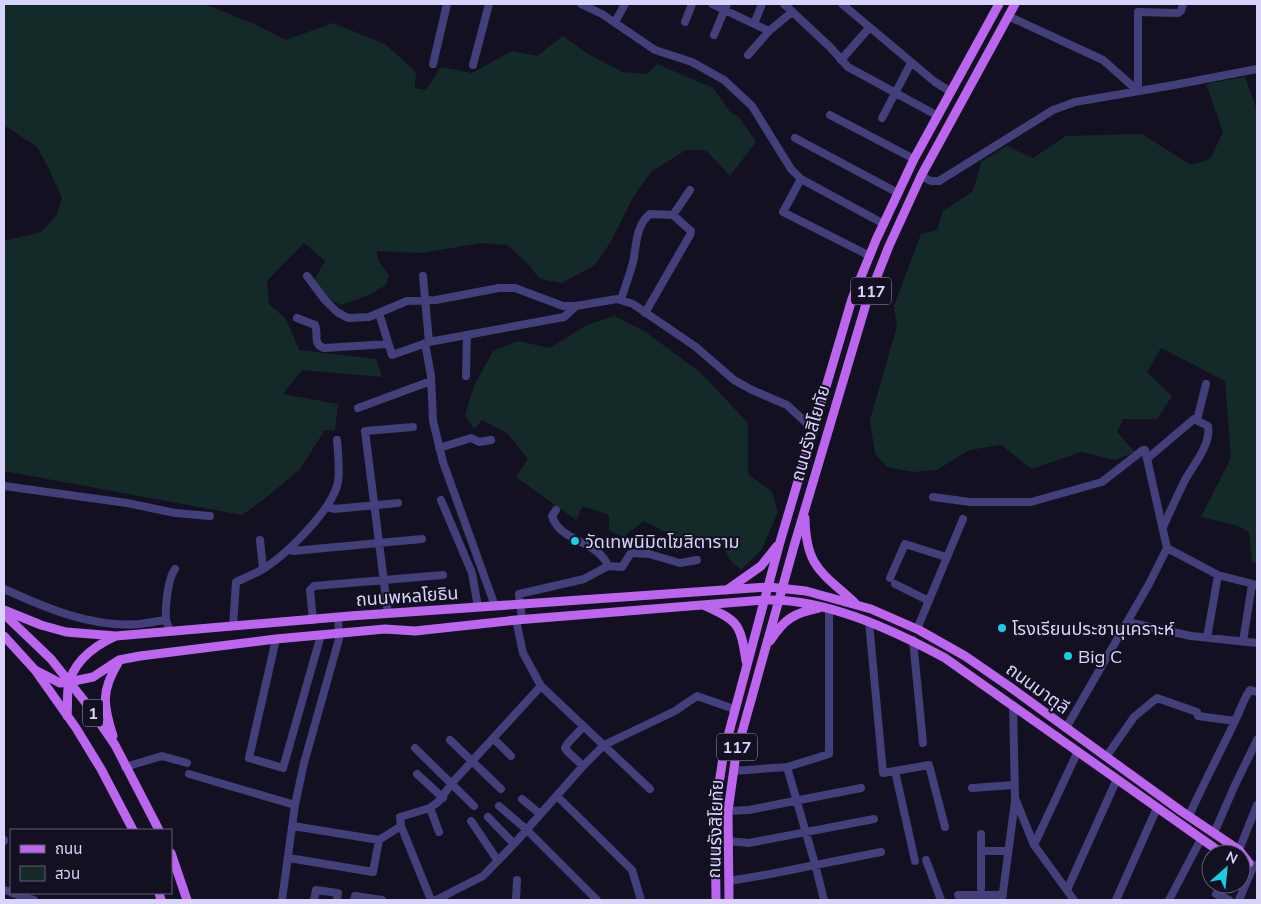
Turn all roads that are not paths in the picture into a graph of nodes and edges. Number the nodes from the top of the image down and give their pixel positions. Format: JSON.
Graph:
{"nodes":[{"id":1,"x":447,"y":4,"type":"edge"},
{"id":2,"x":490,"y":4,"type":"edge"},
{"id":3,"x":581,"y":4,"type":"edge"},
{"id":4,"x":625,"y":4,"type":"edge"},
{"id":5,"x":692,"y":4,"type":"edge"},
{"id":6,"x":712,"y":4,"type":"edge"},
{"id":7,"x":762,"y":4,"type":"edge"},
{"id":8,"x":784,"y":4,"type":"edge"},
{"id":9,"x":842,"y":4,"type":"edge"},
{"id":10,"x":999,"y":4,"type":"edge"},
{"id":11,"x":1015,"y":4,"type":"edge"},
{"id":12,"x":1183,"y":4,"type":"edge"},
{"id":13,"x":726,"y":7,"type":"edge"},
{"id":14,"x":792,"y":12,"type":"junction"},
{"id":15,"x":1008,"y":16,"type":"junction"},
{"id":16,"x":615,"y":22,"type":"junction"},
{"id":17,"x":685,"y":22,"type":"dead end"},
{"id":18,"x":754,"y":24,"type":"junction"},
{"id":19,"x":870,"y":28,"type":"junction"},
{"id":20,"x":769,"y":31,"type":"junction"},
{"id":21,"x":714,"y":35,"type":"dead end"},
{"id":22,"x":981,"y":37,"type":"junction"},
{"id":23,"x":993,"y":44,"type":"junction"},
{"id":24,"x":748,"y":55,"type":"dead end"},
{"id":25,"x":841,"y":60,"type":"junction"},
{"id":26,"x":911,"y":63,"type":"junction"},
{"id":27,"x":433,"y":64,"type":"dead end"},
{"id":28,"x":472,"y":65,"type":"dead end"},
{"id":29,"x":1257,"y":69,"type":"edge"},
{"id":30,"x":1138,"y":91,"type":"junction"},
{"id":31,"x":951,"y":92,"type":"junction"},
{"id":32,"x":896,"y":93,"type":"junction"},
{"id":33,"x":830,"y":115,"type":"dead end"},
{"id":34,"x":938,"y":116,"type":"junction"},
{"id":35,"x":882,"y":118,"type":"dead end"},
{"id":36,"x":795,"y":138,"type":"dead end"},
{"id":37,"x":914,"y":159,"type":"junction"},
{"id":38,"x":922,"y":176,"type":"junction"},
{"id":39,"x":801,"y":179,"type":"junction"},
{"id":40,"x":690,"y":190,"type":"dead end"},
{"id":41,"x":898,"y":193,"type":"junction"},
{"id":42,"x":673,"y":215,"type":"junction"},
{"id":43,"x":884,"y":224,"type":"junction"},
{"id":44,"x":870,"y":256,"type":"junction"},
{"id":45,"x":307,"y":276,"type":"dead end"},
{"id":46,"x":423,"y":276,"type":"dead end"},
{"id":47,"x":424,"y":300,"type":"junction"},
{"id":48,"x":621,"y":300,"type":"junction"},
{"id":49,"x":576,"y":306,"type":"junction"},
{"id":50,"x":645,"y":312,"type":"junction"},
{"id":51,"x":379,"y":313,"type":"junction"},
{"id":52,"x":297,"y":318,"type":"dead end"},
{"id":53,"x":467,"y":335,"type":"junction"},
{"id":54,"x":427,"y":342,"type":"junction"},
{"id":55,"x":388,"y":344,"type":"junction"},
{"id":56,"x":466,"y":376,"type":"dead end"},
{"id":57,"x":431,"y":381,"type":"junction"},
{"id":58,"x":1206,"y":384,"type":"dead end"},
{"id":59,"x":358,"y":408,"type":"dead end"},
{"id":60,"x":1197,"y":420,"type":"junction"},
{"id":61,"x":413,"y":428,"type":"dead end"},
{"id":62,"x":813,"y":429,"type":"junction"},
{"id":63,"x":337,"y":440,"type":"dead end"},
{"id":64,"x":491,"y":440,"type":"dead end"},
{"id":65,"x":439,"y":448,"type":"junction"},
{"id":66,"x":1148,"y":458,"type":"junction"},
{"id":67,"x":4,"y":486,"type":"edge"},
{"id":68,"x":933,"y":496,"type":"dead end"},
{"id":69,"x":441,"y":500,"type":"dead end"},
{"id":70,"x":398,"y":504,"type":"dead end"},
{"id":71,"x":327,"y":507,"type":"junction"},
{"id":72,"x":374,"y":507,"type":"junction"},
{"id":73,"x":805,"y":507,"type":"junction"},
{"id":74,"x":556,"y":510,"type":"dead end"},
{"id":75,"x":210,"y":516,"type":"dead end"},
{"id":76,"x":963,"y":519,"type":"dead end"},
{"id":77,"x":1162,"y":527,"type":"junction"},
{"id":78,"x":422,"y":539,"type":"dead end"},
{"id":79,"x":260,"y":540,"type":"dead end"},
{"id":80,"x":378,"y":542,"type":"junction"},
{"id":81,"x":780,"y":542,"type":"junction"},
{"id":82,"x":1167,"y":548,"type":"junction"},
{"id":83,"x":293,"y":551,"type":"dead end"},
{"id":84,"x":946,"y":557,"type":"junction"},
{"id":85,"x":697,"y":560,"type":"dead end"},
{"id":86,"x":608,"y":566,"type":"junction"},
{"id":87,"x":175,"y":569,"type":"dead end"},
{"id":88,"x":263,"y":569,"type":"junction"},
{"id":89,"x":443,"y":575,"type":"dead end"},
{"id":90,"x":1218,"y":575,"type":"junction"},
{"id":91,"x":385,"y":580,"type":"junction"},
{"id":92,"x":1254,"y":585,"type":"edge"},
{"id":93,"x":768,"y":587,"type":"junction"},
{"id":94,"x":782,"y":588,"type":"junction"},
{"id":95,"x":4,"y":589,"type":"edge"},
{"id":96,"x":727,"y":590,"type":"junction"},
{"id":97,"x":779,"y":599,"type":"junction"},
{"id":98,"x":765,"y":600,"type":"junction"},
{"id":99,"x":929,"y":601,"type":"junction"},
{"id":100,"x":701,"y":604,"type":"junction"},
{"id":101,"x":521,"y":605,"type":"junction"},
{"id":102,"x":858,"y":605,"type":"junction"},
{"id":103,"x":495,"y":606,"type":"junction"},
{"id":104,"x":478,"y":607,"type":"junction"},
{"id":105,"x":826,"y":609,"type":"junction"},
{"id":106,"x":4,"y":612,"type":"edge"},
{"id":107,"x":388,"y":614,"type":"junction"},
{"id":108,"x":338,"y":618,"type":"junction"},
{"id":109,"x":519,"y":619,"type":"junction"},
{"id":110,"x":166,"y":620,"type":"junction"},
{"id":111,"x":313,"y":620,"type":"junction"},
{"id":112,"x":869,"y":622,"type":"junction"},
{"id":113,"x":1127,"y":622,"type":"junction"},
{"id":114,"x":233,"y":626,"type":"junction"},
{"id":115,"x":917,"y":630,"type":"junction"},
{"id":116,"x":170,"y":631,"type":"junction"},
{"id":117,"x":340,"y":634,"type":"junction"},
{"id":118,"x":321,"y":635,"type":"junction"},
{"id":119,"x":4,"y":636,"type":"edge"},
{"id":120,"x":116,"y":636,"type":"junction"},
{"id":121,"x":1206,"y":638,"type":"junction"},
{"id":122,"x":276,"y":639,"type":"junction"},
{"id":123,"x":912,"y":640,"type":"junction"},
{"id":124,"x":1242,"y":642,"type":"junction"},
{"id":125,"x":1257,"y":643,"type":"edge"},
{"id":126,"x":764,"y":650,"type":"junction"},
{"id":127,"x":119,"y":660,"type":"junction"},
{"id":128,"x":746,"y":666,"type":"junction"},
{"id":129,"x":35,"y":670,"type":"junction"},
{"id":130,"x":69,"y":682,"type":"junction"},
{"id":131,"x":541,"y":686,"type":"junction"},
{"id":132,"x":1257,"y":692,"type":"edge"},
{"id":133,"x":1020,"y":695,"type":"junction"},
{"id":134,"x":1013,"y":705,"type":"junction"},
{"id":135,"x":734,"y":709,"type":"junction"},
{"id":136,"x":67,"y":716,"type":"junction"},
{"id":137,"x":1235,"y":721,"type":"junction"},
{"id":138,"x":584,"y":727,"type":"junction"},
{"id":139,"x":1066,"y":728,"type":"junction"},
{"id":140,"x":493,"y":738,"type":"junction"},
{"id":141,"x":450,"y":740,"type":"dead end"},
{"id":142,"x":1257,"y":740,"type":"edge"},
{"id":143,"x":923,"y":744,"type":"dead end"},
{"id":144,"x":116,"y":745,"type":"junction"},
{"id":145,"x":604,"y":745,"type":"junction"},
{"id":146,"x":415,"y":748,"type":"dead end"},
{"id":147,"x":1078,"y":751,"type":"junction"},
{"id":148,"x":512,"y":756,"type":"dead end"},
{"id":149,"x":1106,"y":757,"type":"junction"},
{"id":150,"x":471,"y":761,"type":"junction"},
{"id":151,"x":187,"y":763,"type":"dead end"},
{"id":152,"x":583,"y":766,"type":"junction"},
{"id":153,"x":125,"y":767,"type":"junction"},
{"id":154,"x":787,"y":767,"type":"junction"},
{"id":155,"x":733,"y":770,"type":"junction"},
{"id":156,"x":895,"y":771,"type":"junction"},
{"id":157,"x":189,"y":774,"type":"dead end"},
{"id":158,"x":417,"y":774,"type":"dead end"},
{"id":159,"x":1117,"y":779,"type":"junction"},
{"id":160,"x":452,"y":783,"type":"junction"},
{"id":161,"x":1014,"y":785,"type":"junction"},
{"id":162,"x":861,"y":788,"type":"dead end"},
{"id":163,"x":972,"y":788,"type":"dead end"},
{"id":164,"x":501,"y":789,"type":"dead end"},
{"id":165,"x":650,"y":789,"type":"dead end"},
{"id":166,"x":557,"y":796,"type":"junction"},
{"id":167,"x":443,"y":798,"type":"junction"},
{"id":168,"x":1015,"y":798,"type":"junction"},
{"id":169,"x":522,"y":799,"type":"dead end"},
{"id":170,"x":796,"y":800,"type":"junction"},
{"id":171,"x":295,"y":805,"type":"junction"},
{"id":172,"x":1257,"y":805,"type":"edge"},
{"id":173,"x":474,"y":806,"type":"dead end"},
{"id":174,"x":499,"y":806,"type":"dead end"},
{"id":175,"x":430,"y":808,"type":"junction"},
{"id":176,"x":1157,"y":808,"type":"junction"},
{"id":177,"x":728,"y":811,"type":"junction"},
{"id":178,"x":540,"y":814,"type":"junction"},
{"id":179,"x":1189,"y":816,"type":"junction"},
{"id":180,"x":488,"y":817,"type":"dead end"},
{"id":181,"x":874,"y":819,"type":"dead end"},
{"id":182,"x":471,"y":821,"type":"dead end"},
{"id":183,"x":293,"y":826,"type":"junction"},
{"id":184,"x":401,"y":826,"type":"junction"},
{"id":185,"x":945,"y":827,"type":"dead end"},
{"id":186,"x":132,"y":829,"type":"edge"},
{"id":187,"x":158,"y":829,"type":"edge"},
{"id":188,"x":527,"y":830,"type":"junction"},
{"id":189,"x":440,"y":832,"type":"dead end"},
{"id":190,"x":806,"y":832,"type":"junction"},
{"id":191,"x":981,"y":834,"type":"dead end"},
{"id":192,"x":1214,"y":834,"type":"junction"},
{"id":193,"x":1201,"y":839,"type":"junction"},
{"id":194,"x":379,"y":840,"type":"junction"},
{"id":195,"x":728,"y":841,"type":"junction"},
{"id":196,"x":514,"y":844,"type":"junction"},
{"id":197,"x":1208,"y":844,"type":"edge"},
{"id":198,"x":1230,"y":844,"type":"edge"},
{"id":199,"x":1241,"y":844,"type":"edge"},
{"id":200,"x":1034,"y":845,"type":"junction"},
{"id":201,"x":981,"y":851,"type":"junction"},
{"id":202,"x":1008,"y":851,"type":"junction"},
{"id":203,"x":881,"y":852,"type":"dead end"},
{"id":204,"x":172,"y":857,"type":"edge"},
{"id":205,"x":289,"y":858,"type":"junction"},
{"id":206,"x":915,"y":860,"type":"dead end"},
{"id":207,"x":926,"y":860,"type":"dead end"},
{"id":208,"x":498,"y":861,"type":"junction"},
{"id":209,"x":815,"y":864,"type":"junction"},
{"id":210,"x":518,"y":880,"type":"dead end"},
{"id":211,"x":729,"y":883,"type":"junction"},
{"id":212,"x":716,"y":885,"type":"junction"},
{"id":213,"x":980,"y":888,"type":"dead end"},
{"id":214,"x":15,"y":894,"type":"edge"},
{"id":215,"x":958,"y":894,"type":"dead end"},
{"id":216,"x":1216,"y":894,"type":"dead end"},
{"id":217,"x":1070,"y":896,"type":"edge"},
{"id":218,"x":1002,"y":898,"type":"edge"},
{"id":219,"x":368,"y":899,"type":"edge"},
{"id":220,"x":34,"y":900,"type":"edge"},
{"id":221,"x":187,"y":900,"type":"edge"},
{"id":222,"x":282,"y":900,"type":"edge"},
{"id":223,"x":314,"y":900,"type":"edge"},
{"id":224,"x":337,"y":900,"type":"edge"},
{"id":225,"x":354,"y":900,"type":"edge"},
{"id":226,"x":382,"y":900,"type":"edge"},
{"id":227,"x":431,"y":900,"type":"edge"},
{"id":228,"x":436,"y":900,"type":"edge"},
{"id":229,"x":516,"y":900,"type":"edge"},
{"id":230,"x":597,"y":900,"type":"edge"},
{"id":231,"x":641,"y":900,"type":"edge"},
{"id":232,"x":716,"y":900,"type":"edge"},
{"id":233,"x":729,"y":900,"type":"edge"},
{"id":234,"x":822,"y":900,"type":"edge"},
{"id":235,"x":941,"y":900,"type":"edge"},
{"id":236,"x":1116,"y":900,"type":"edge"},
{"id":237,"x":1169,"y":900,"type":"edge"},
{"id":238,"x":1229,"y":900,"type":"edge"}],
"edges":[{"from":1,"to":27,"type":"street"},
{"from":2,"to":28,"type":"street"},
{"from":3,"to":16,"type":"street"},
{"from":4,"to":16,"type":"street"},
{"from":5,"to":17,"type":"street"},
{"from":6,"to":13,"type":"street"},
{"from":7,"to":18,"type":"street"},
{"from":8,"to":14,"type":"street"},
{"from":9,"to":19,"type":"street"},
{"from":10,"to":22,"type":"main road","name":"ถนนรังสิโยทัย","number":"117"},
{"from":11,"to":15,"type":"main road","name":"ถนนรังสิโยทัย","number":"117"},
{"from":12,"to":30,"type":"street"},
{"from":13,"to":18,"type":"street"},
{"from":13,"to":21,"type":"street"},
{"from":14,"to":20,"type":"street"},
{"from":14,"to":25,"type":"street"},
{"from":15,"to":23,"type":"main road","name":"ถนนรังสิโยทัย","number":"117"},
{"from":15,"to":30,"type":"street"},
{"from":16,"to":39,"type":"street"},
{"from":18,"to":20,"type":"street"},
{"from":19,"to":25,"type":"street"},
{"from":19,"to":26,"type":"street"},
{"from":20,"to":24,"type":"street"},
{"from":22,"to":23,"type":"main road"},
{"from":22,"to":31,"type":"main road","name":"ถนนรังสิโยทัย","number":"117"},
{"from":23,"to":38,"type":"main road","name":"ถนนรังสิโยทัย","number":"117"},
{"from":25,"to":32,"type":"street"},
{"from":26,"to":31,"type":"street"},
{"from":26,"to":32,"type":"street"},
{"from":29,"to":30,"type":"street"},
{"from":30,"to":38,"type":"street"},
{"from":31,"to":34,"type":"main road","name":"ถนนรังสิโยทัย","number":"117"},
{"from":32,"to":34,"type":"street"},
{"from":32,"to":35,"type":"street"},
{"from":33,"to":37,"type":"street"},
{"from":34,"to":37,"type":"main road","name":"ถนนรังสิโยทัย","number":"117"},
{"from":36,"to":41,"type":"street"},
{"from":37,"to":41,"type":"main road","name":"ถนนรังสิโยทัย","number":"117"},
{"from":38,"to":73,"type":"main road","name":"ถนนรังสิโยทัย","number":"117"},
{"from":39,"to":43,"type":"street"},
{"from":39,"to":44,"type":"street"},
{"from":40,"to":42,"type":"street"},
{"from":41,"to":43,"type":"main road","name":"ถนนรังสิโยทัย","number":"117"},
{"from":42,"to":48,"type":"street"},
{"from":42,"to":50,"type":"street"},
{"from":43,"to":44,"type":"main road","name":"ถนนรังสิโยทัย","number":"117"},
{"from":44,"to":62,"type":"main road","name":"ถนนรังสิโยทัย","number":"117"},
{"from":45,"to":51,"type":"street"},
{"from":46,"to":47,"type":"street"},
{"from":47,"to":49,"type":"street"},
{"from":47,"to":51,"type":"street"},
{"from":47,"to":54,"type":"street"},
{"from":48,"to":49,"type":"street"},
{"from":48,"to":50,"type":"street"},
{"from":49,"to":53,"type":"street"},
{"from":50,"to":62,"type":"street"},
{"from":51,"to":55,"type":"street"},
{"from":52,"to":55,"type":"street"},
{"from":53,"to":54,"type":"street"},
{"from":53,"to":56,"type":"street"},
{"from":54,"to":55,"type":"street"},
{"from":54,"to":57,"type":"street"},
{"from":57,"to":59,"type":"street"},
{"from":57,"to":65,"type":"street"},
{"from":58,"to":60,"type":"street"},
{"from":60,"to":66,"type":"street"},
{"from":60,"to":77,"type":"street"},
{"from":61,"to":72,"type":"street"},
{"from":62,"to":81,"type":"main road","name":"ถนนรังสิโยทัย","number":"117"},
{"from":63,"to":71,"type":"street"},
{"from":64,"to":65,"type":"street"},
{"from":65,"to":103,"type":"street"},
{"from":66,"to":68,"type":"street"},
{"from":66,"to":77,"type":"street"},
{"from":67,"to":75,"type":"street"},
{"from":69,"to":104,"type":"street"},
{"from":70,"to":72,"type":"street"},
{"from":71,"to":72,"type":"street"},
{"from":71,"to":88,"type":"street"},
{"from":72,"to":80,"type":"street"},
{"from":73,"to":94,"type":"main road","name":"ถนนรังสิโยทัย","number":"117"},
{"from":73,"to":102,"type":"main road"},
{"from":74,"to":86,"type":"street"},
{"from":76,"to":84,"type":"street"},
{"from":77,"to":82,"type":"street"},
{"from":78,"to":80,"type":"street"},
{"from":79,"to":88,"type":"street"},
{"from":80,"to":83,"type":"street"},
{"from":80,"to":91,"type":"street"},
{"from":81,"to":93,"type":"main road","name":"ถนนรังสิโยทัย","number":"117"},
{"from":81,"to":96,"type":"main road"},
{"from":82,"to":90,"type":"street"},
{"from":82,"to":113,"type":"street"},
{"from":84,"to":99,"type":"street"},
{"from":84,"to":99,"type":"street"},
{"from":85,"to":86,"type":"street"},
{"from":86,"to":101,"type":"street"},
{"from":87,"to":110,"type":"street"},
{"from":88,"to":114,"type":"street"},
{"from":89,"to":91,"type":"street"},
{"from":90,"to":92,"type":"street"},
{"from":90,"to":121,"type":"street"},
{"from":91,"to":107,"type":"street"},
{"from":91,"to":111,"type":"street"},
{"from":92,"to":124,"type":"street"},
{"from":93,"to":94,"type":"main road","name":"ถนนพหลโยธิน"},
{"from":93,"to":96,"type":"main road","name":"ถนนพหลโยธิน"},
{"from":93,"to":98,"type":"main road","name":"ถนนรังสิโยทัย","number":"117"},
{"from":94,"to":97,"type":"main road","name":"ถนนรังสิโยทัย","number":"117"},
{"from":94,"to":102,"type":"main road","name":"ถนนมาตุลี"},
{"from":95,"to":110,"type":"street"},
{"from":96,"to":101,"type":"main road","name":"ถนนพหลโยธิน"},
{"from":97,"to":98,"type":"main road","name":"ถนนมาตุลี"},
{"from":97,"to":105,"type":"main road","name":"ถนนมาตุลี"},
{"from":97,"to":126,"type":"main road","name":"ถนนรังสิโยทัย","number":"117"},
{"from":98,"to":100,"type":"main road","name":"ถนนพหลโยธิน"},
{"from":98,"to":128,"type":"main road","name":"ถนนรังสิโยทัย","number":"117"},
{"from":99,"to":115,"type":"street"},
{"from":100,"to":109,"type":"main road","name":"ถนนพหลโยธิน"},
{"from":100,"to":128,"type":"main road"},
{"from":101,"to":103,"type":"main road","name":"ถนนพหลโยธิน"},
{"from":101,"to":109,"type":"street"},
{"from":102,"to":115,"type":"main road","name":"ถนนมาตุลี"},
{"from":103,"to":104,"type":"main road","name":"ถนนพหลโยธิน"},
{"from":104,"to":107,"type":"main road","name":"ถนนพหลโยธิน"},
{"from":105,"to":112,"type":"main road","name":"ถนนมาตุลี"},
{"from":105,"to":126,"type":"main road"},
{"from":105,"to":154,"type":"street"},
{"from":106,"to":120,"type":"main road"},
{"from":106,"to":130,"type":"main road","number":"1"},
{"from":107,"to":108,"type":"main road","name":"ถนนพหลโยธิน"},
{"from":108,"to":111,"type":"main road","name":"ถนนพหลโยธิน"},
{"from":108,"to":117,"type":"street"},
{"from":109,"to":117,"type":"main road","name":"ถนนพหลโยธิน"},
{"from":109,"to":131,"type":"street"},
{"from":110,"to":116,"type":"street"},
{"from":111,"to":114,"type":"main road","name":"ถนนพหลโยธิน"},
{"from":112,"to":123,"type":"main road","name":"ถนนมาตุลี"},
{"from":112,"to":156,"type":"street"},
{"from":113,"to":121,"type":"street"},
{"from":113,"to":139,"type":"street"},
{"from":114,"to":116,"type":"main road","name":"ถนนพหลโยธิน"},
{"from":115,"to":133,"type":"main road","name":"ถนนมาตุลี"},
{"from":116,"to":120,"type":"main road","name":"ถนนพหลโยธิน"},
{"from":117,"to":118,"type":"main road","name":"ถนนพหลโยธิน"},
{"from":117,"to":171,"type":"street"},
{"from":118,"to":122,"type":"main road","name":"ถนนพหลโยธิน"},
{"from":118,"to":122,"type":"street"},
{"from":119,"to":129,"type":"main road","name":"ถนนพหลโยธิน","number":"1"},
{"from":120,"to":130,"type":"main road","name":"ถนนพหลโยธิน"},
{"from":121,"to":124,"type":"street"},
{"from":122,"to":127,"type":"main road","name":"ถนนพหลโยธิน"},
{"from":123,"to":134,"type":"main road","name":"ถนนมาตุลี"},
{"from":123,"to":143,"type":"street"},
{"from":124,"to":125,"type":"street"},
{"from":126,"to":155,"type":"main road","name":"ถนนรังสิโยทัย","number":"117"},
{"from":127,"to":130,"type":"main road","name":"ถนนพหลโยธิน"},
{"from":127,"to":144,"type":"main road"},
{"from":128,"to":135,"type":"main road","name":"ถนนรังสิโยทัย","number":"117"},
{"from":129,"to":130,"type":"main road","name":"ถนนพหลโยธิน"},
{"from":129,"to":136,"type":"main road","name":"ถนนพหลโยธิน","number":"1"},
{"from":130,"to":136,"type":"main road","name":"ถนนพหลโยธิน"},
{"from":130,"to":144,"type":"main road","number":"1"},
{"from":131,"to":138,"type":"street"},
{"from":131,"to":140,"type":"street"},
{"from":132,"to":137,"type":"street"},
{"from":133,"to":134,"type":"main road"},
{"from":133,"to":139,"type":"main road","name":"ถนนมาตุลี"},
{"from":134,"to":147,"type":"main road","name":"ถนนมาตุลี"},
{"from":134,"to":161,"type":"street"},
{"from":135,"to":145,"type":"street"},
{"from":135,"to":212,"type":"main road","name":"ถนนรังสิโยทัย","number":"117"},
{"from":136,"to":186,"type":"main road","name":"ถนนพหลโยธิน","number":"1"},
{"from":137,"to":149,"type":"street"},
{"from":137,"to":179,"type":"street"},
{"from":138,"to":145,"type":"street"},
{"from":138,"to":152,"type":"street"},
{"from":139,"to":149,"type":"main road","name":"ถนนมาตุลี"},
{"from":140,"to":148,"type":"street"},
{"from":140,"to":150,"type":"street"},
{"from":141,"to":150,"type":"street"},
{"from":142,"to":192,"type":"street"},
{"from":144,"to":153,"type":"main road","number":"1"},
{"from":145,"to":152,"type":"street"},
{"from":145,"to":165,"type":"street"},
{"from":146,"to":160,"type":"street"},
{"from":147,"to":159,"type":"main road","name":"ถนนมาตุลี"},
{"from":147,"to":200,"type":"street"},
{"from":149,"to":179,"type":"main road","name":"ถนนมาตุลี"},
{"from":150,"to":160,"type":"street"},
{"from":150,"to":164,"type":"street"},
{"from":151,"to":153,"type":"street"},
{"from":152,"to":166,"type":"street"},
{"from":153,"to":187,"type":"main road","number":"1"},
{"from":154,"to":155,"type":"street"},
{"from":154,"to":170,"type":"street"},
{"from":155,"to":177,"type":"main road","name":"ถนนรังสิโยทัย","number":"117"},
{"from":156,"to":185,"type":"street"},
{"from":156,"to":206,"type":"street"},
{"from":157,"to":171,"type":"street"},
{"from":158,"to":167,"type":"street"},
{"from":159,"to":176,"type":"main road","name":"ถนนมาตุลี"},
{"from":159,"to":217,"type":"street"},
{"from":160,"to":167,"type":"street"},
{"from":160,"to":173,"type":"street"},
{"from":161,"to":163,"type":"street"},
{"from":161,"to":168,"type":"street"},
{"from":162,"to":170,"type":"street"},
{"from":166,"to":178,"type":"street"},
{"from":166,"to":231,"type":"street"},
{"from":167,"to":175,"type":"street"},
{"from":168,"to":200,"type":"street"},
{"from":168,"to":202,"type":"street"},
{"from":169,"to":178,"type":"street"},
{"from":170,"to":177,"type":"street"},
{"from":170,"to":190,"type":"street"},
{"from":171,"to":183,"type":"street"},
{"from":172,"to":199,"type":"street"},
{"from":174,"to":188,"type":"street"},
{"from":175,"to":184,"type":"street"},
{"from":175,"to":189,"type":"street"},
{"from":176,"to":193,"type":"main road","name":"ถนนมาตุลี"},
{"from":176,"to":236,"type":"street"},
{"from":177,"to":195,"type":"main road","name":"ถนนรังสิโยทัย","number":"117"},
{"from":178,"to":188,"type":"street"},
{"from":179,"to":192,"type":"main road","name":"ถนนมาตุลี"},
{"from":180,"to":196,"type":"street"},
{"from":181,"to":190,"type":"street"},
{"from":182,"to":208,"type":"street"},
{"from":183,"to":194,"type":"street"},
{"from":183,"to":205,"type":"street"},
{"from":184,"to":194,"type":"street"},
{"from":184,"to":227,"type":"street"},
{"from":188,"to":196,"type":"street"},
{"from":188,"to":230,"type":"street"},
{"from":190,"to":195,"type":"street"},
{"from":190,"to":209,"type":"street"},
{"from":191,"to":201,"type":"street"},
{"from":192,"to":198,"type":"main road","name":"ถนนมาตุลี"},
{"from":193,"to":197,"type":"main road","name":"ถนนมาตุลี"},
{"from":193,"to":237,"type":"street"},
{"from":194,"to":205,"type":"street"},
{"from":195,"to":211,"type":"main road","name":"ถนนรังสิโยทัย","number":"117"},
{"from":196,"to":208,"type":"street"},
{"from":200,"to":217,"type":"street"},
{"from":201,"to":202,"type":"street"},
{"from":201,"to":213,"type":"street"},
{"from":202,"to":218,"type":"street"},
{"from":203,"to":209,"type":"street"},
{"from":204,"to":221,"type":"main road"},
{"from":205,"to":222,"type":"street"},
{"from":207,"to":235,"type":"street"},
{"from":208,"to":228,"type":"street"},
{"from":209,"to":211,"type":"street"},
{"from":209,"to":234,"type":"street"},
{"from":210,"to":229,"type":"street"},
{"from":211,"to":212,"type":"main road"},
{"from":211,"to":233,"type":"main road","name":"ถนนรังสิโยทัย","number":"117"},
{"from":212,"to":232,"type":"main road","name":"ถนนรังสิโยทัย","number":"117"},
{"from":214,"to":220,"type":"street"},
{"from":215,"to":218,"type":"street"},
{"from":216,"to":238,"type":"street"},
{"from":219,"to":225,"type":"street"},
{"from":219,"to":226,"type":"street"},
{"from":223,"to":224,"type":"street"}]}
